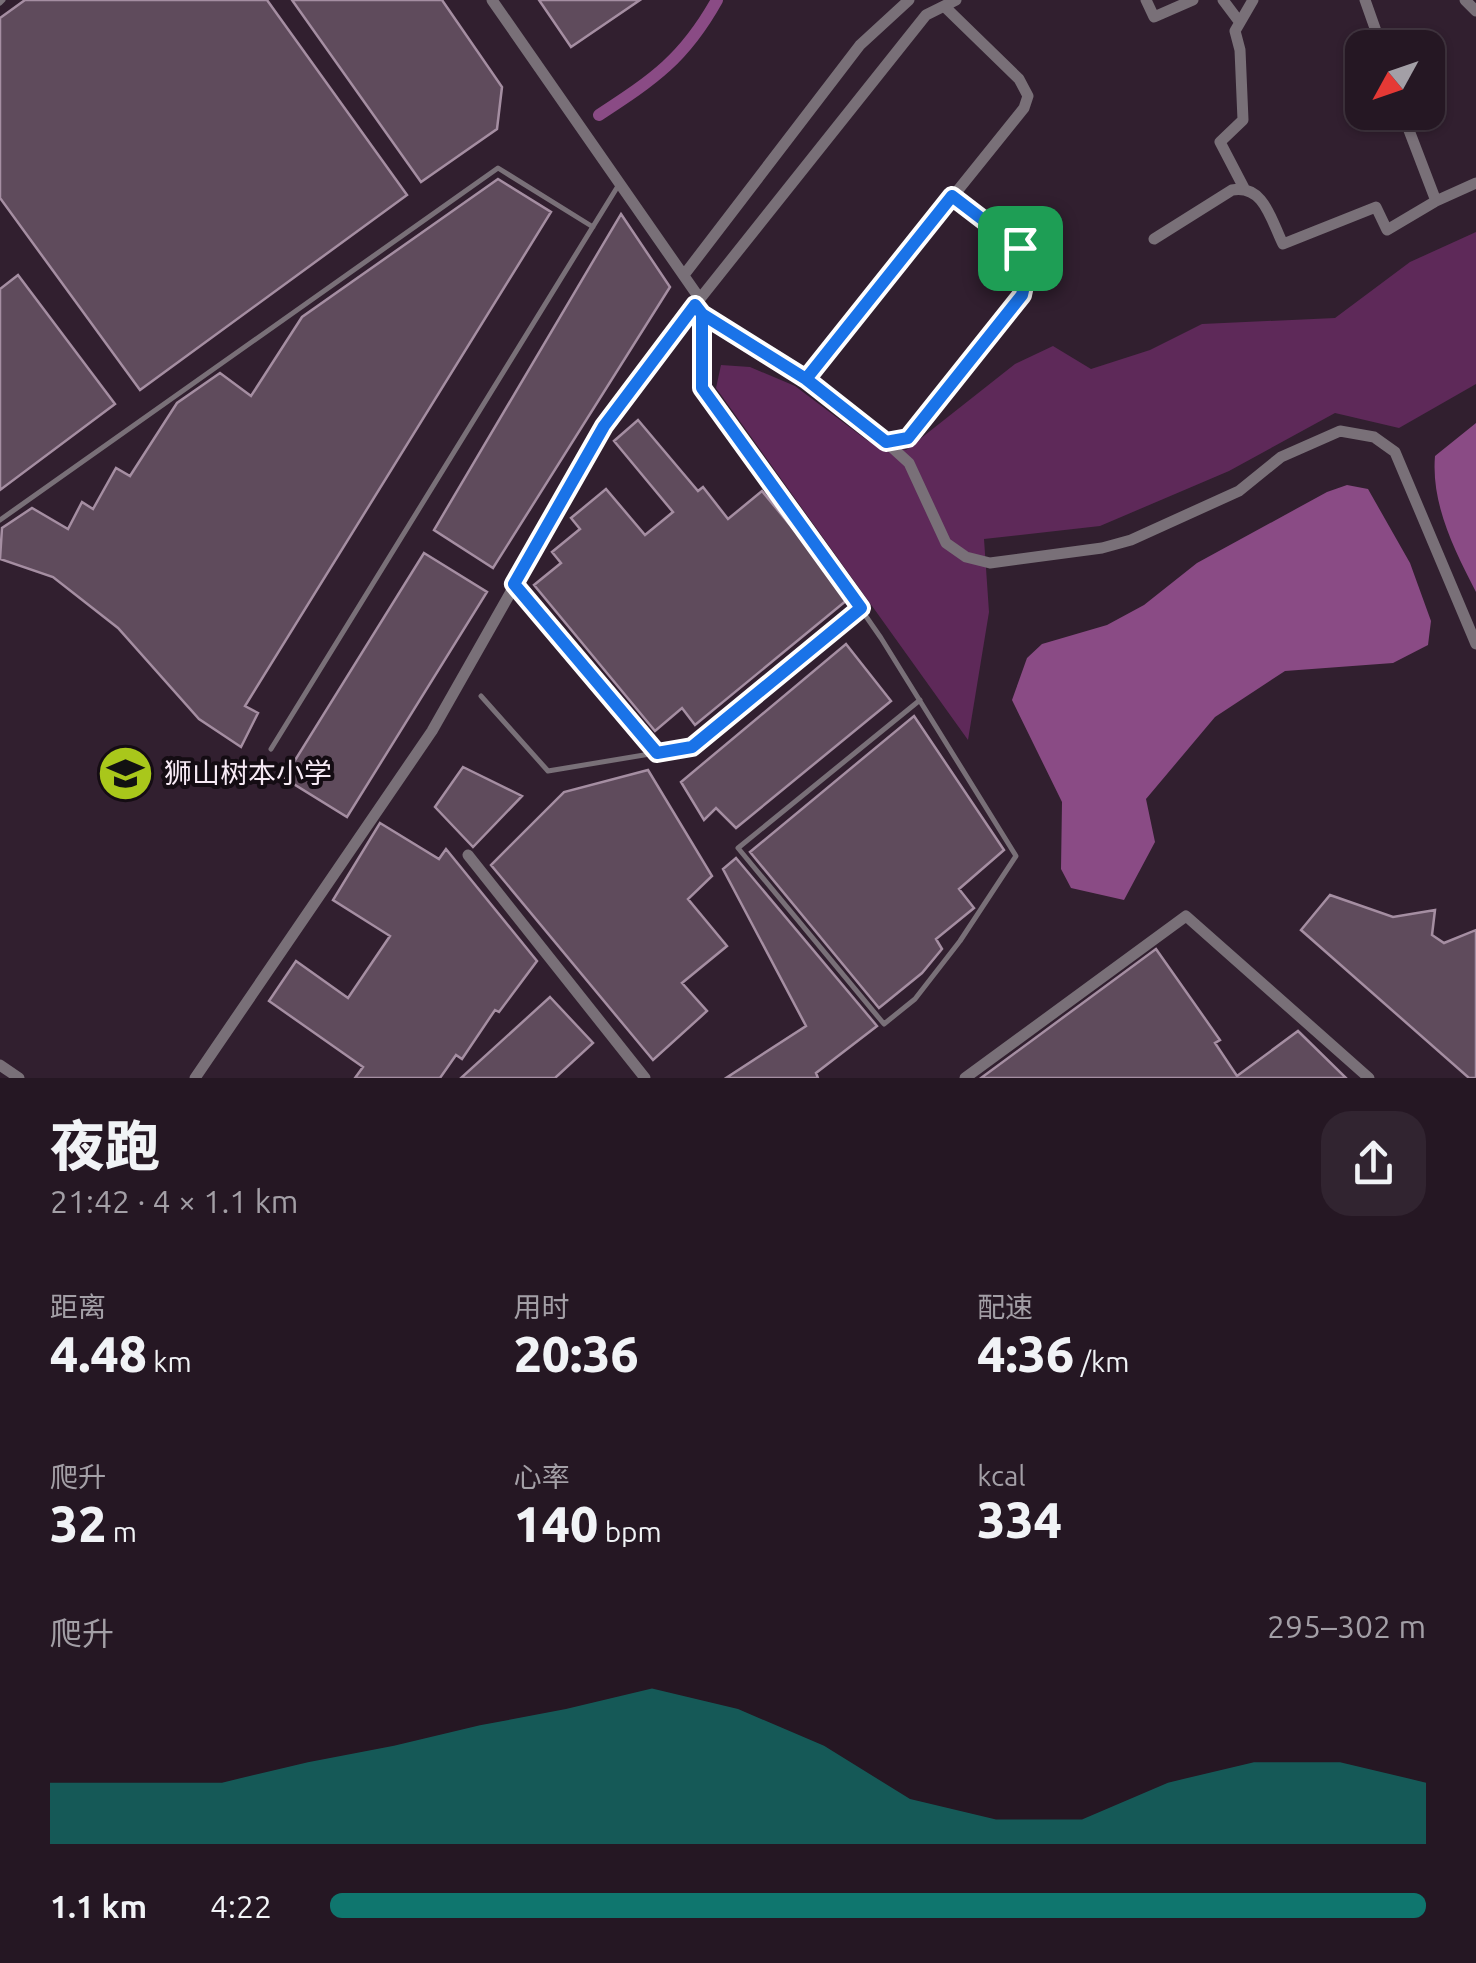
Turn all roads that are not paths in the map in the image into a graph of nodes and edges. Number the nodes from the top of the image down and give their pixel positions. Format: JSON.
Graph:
{"nodes":[{"id":1,"x":492,"y":0,"type":"edge"},
{"id":2,"x":909,"y":0,"type":"edge"},
{"id":3,"x":1146,"y":0,"type":"edge"},
{"id":4,"x":1192,"y":0,"type":"edge"},
{"id":5,"x":1223,"y":0,"type":"edge"},
{"id":6,"x":1253,"y":0,"type":"edge"},
{"id":7,"x":1365,"y":0,"type":"edge"},
{"id":8,"x":1464,"y":0,"type":"edge"},
{"id":9,"x":950,"y":3,"type":"edge"},
{"id":10,"x":1476,"y":11,"type":"edge"},
{"id":11,"x":1238,"y":20,"type":"junction"},
{"id":12,"x":1376,"y":30,"type":"edge"},
{"id":13,"x":1409,"y":130,"type":"edge"},
{"id":14,"x":1476,"y":183,"type":"edge"},
{"id":15,"x":620,"y":184,"type":"junction"},
{"id":16,"x":1244,"y":188,"type":"junction"},
{"id":17,"x":952,"y":196,"type":"junction"},
{"id":18,"x":1436,"y":201,"type":"junction"},
{"id":19,"x":593,"y":227,"type":"junction"},
{"id":20,"x":1154,"y":240,"type":"dead end"},
{"id":21,"x":684,"y":275,"type":"junction"},
{"id":22,"x":699,"y":306,"type":"junction"},
{"id":23,"x":806,"y":379,"type":"junction"},
{"id":24,"x":886,"y":442,"type":"junction"},
{"id":25,"x":0,"y":520,"type":"edge"},
{"id":26,"x":514,"y":584,"type":"junction"},
{"id":27,"x":861,"y":608,"type":"junction"},
{"id":28,"x":1476,"y":644,"type":"edge"},
{"id":29,"x":481,"y":696,"type":"dead end"},
{"id":30,"x":920,"y":700,"type":"junction"},
{"id":31,"x":271,"y":748,"type":"dead end"},
{"id":32,"x":657,"y":753,"type":"junction"},
{"id":33,"x":468,"y":854,"type":"dead end"},
{"id":34,"x":0,"y":1065,"type":"edge"},
{"id":35,"x":18,"y":1078,"type":"edge"},
{"id":36,"x":195,"y":1078,"type":"edge"},
{"id":37,"x":645,"y":1078,"type":"edge"},
{"id":38,"x":965,"y":1078,"type":"edge"},
{"id":39,"x":1369,"y":1078,"type":"edge"}],
"edges":[{"from":1,"to":15,"type":"street"},
{"from":2,"to":21,"type":"street"},
{"from":3,"to":4,"type":"street"},
{"from":5,"to":11,"type":"street"},
{"from":6,"to":11,"type":"street"},
{"from":7,"to":12,"type":"street"},
{"from":8,"to":10,"type":"street"},
{"from":9,"to":17,"type":"street"},
{"from":9,"to":22,"type":"street"},
{"from":11,"to":16,"type":"street"},
{"from":13,"to":18,"type":"street"},
{"from":14,"to":18,"type":"street"},
{"from":15,"to":19,"type":"lane"},
{"from":15,"to":21,"type":"street"},
{"from":16,"to":18,"type":"street"},
{"from":16,"to":20,"type":"street"},
{"from":17,"to":23,"type":"street"},
{"from":17,"to":24,"type":"street"},
{"from":19,"to":25,"type":"lane"},
{"from":19,"to":31,"type":"lane"},
{"from":21,"to":22,"type":"street"},
{"from":22,"to":23,"type":"street"},
{"from":22,"to":26,"type":"street"},
{"from":22,"to":27,"type":"lane"},
{"from":23,"to":24,"type":"street"},
{"from":24,"to":28,"type":"street"},
{"from":26,"to":32,"type":"lane"},
{"from":26,"to":36,"type":"street"},
{"from":27,"to":30,"type":"lane"},
{"from":27,"to":32,"type":"lane"},
{"from":29,"to":32,"type":"lane"},
{"from":30,"to":30,"type":"lane"},
{"from":33,"to":37,"type":"street"},
{"from":34,"to":35,"type":"street"},
{"from":38,"to":39,"type":"street"}]}
